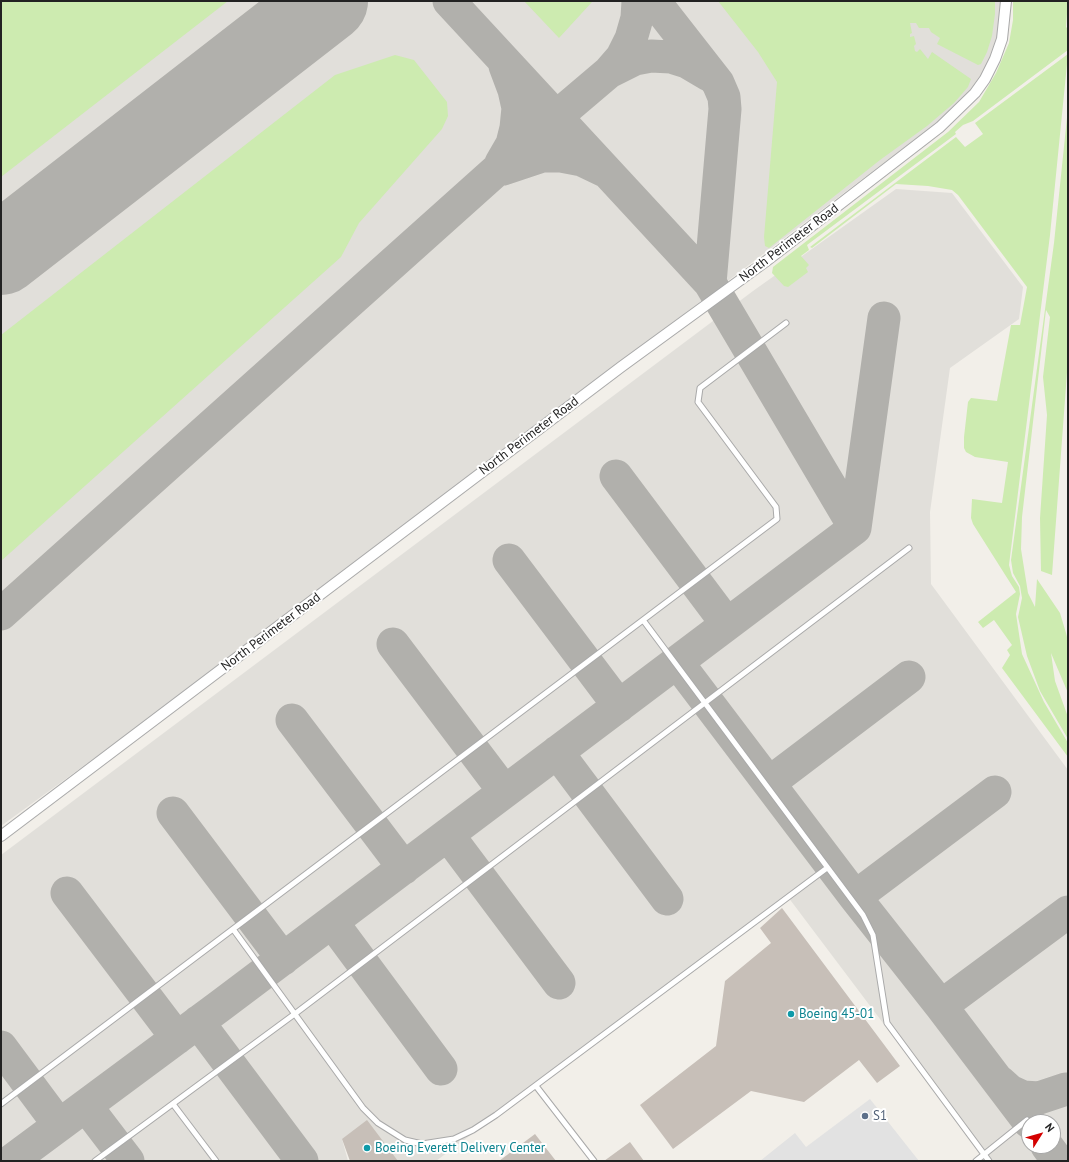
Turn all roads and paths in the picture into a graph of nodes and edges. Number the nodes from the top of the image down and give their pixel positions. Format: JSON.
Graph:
{"nodes":[{"id":1,"x":1006,"y":1,"type":"edge"},
{"id":2,"x":786,"y":323,"type":"dead end"},
{"id":3,"x":909,"y":548,"type":"dead end"},
{"id":4,"x":643,"y":620,"type":"junction"},
{"id":5,"x":704,"y":703,"type":"junction"},
{"id":6,"x":1,"y":836,"type":"edge"},
{"id":7,"x":827,"y":868,"type":"junction"},
{"id":8,"x":233,"y":929,"type":"junction"},
{"id":9,"x":296,"y":1013,"type":"junction"},
{"id":10,"x":536,"y":1086,"type":"junction"},
{"id":11,"x":1,"y":1104,"type":"edge"},
{"id":12,"x":173,"y":1104,"type":"junction"},
{"id":13,"x":1021,"y":1125,"type":"edge"},
{"id":14,"x":984,"y":1154,"type":"junction"},
{"id":15,"x":95,"y":1161,"type":"edge"},
{"id":16,"x":216,"y":1161,"type":"edge"},
{"id":17,"x":594,"y":1161,"type":"edge"},
{"id":18,"x":976,"y":1161,"type":"edge"},
{"id":19,"x":989,"y":1161,"type":"edge"}],
"edges":[{"from":1,"to":6,"type":"street","name":"North Perimeter Road"},
{"from":2,"to":4,"type":"lane"},
{"from":3,"to":5,"type":"lane"},
{"from":4,"to":5,"type":"lane"},
{"from":4,"to":8,"type":"lane"},
{"from":5,"to":7,"type":"lane"},
{"from":5,"to":9,"type":"lane"},
{"from":7,"to":10,"type":"lane"},
{"from":7,"to":14,"type":"lane"},
{"from":8,"to":9,"type":"lane"},
{"from":8,"to":11,"type":"lane"},
{"from":9,"to":10,"type":"lane"},
{"from":9,"to":12,"type":"lane"},
{"from":10,"to":17,"type":"lane"},
{"from":12,"to":15,"type":"lane"},
{"from":12,"to":16,"type":"lane"},
{"from":13,"to":14,"type":"lane"},
{"from":14,"to":18,"type":"lane"},
{"from":14,"to":19,"type":"lane"}]}
